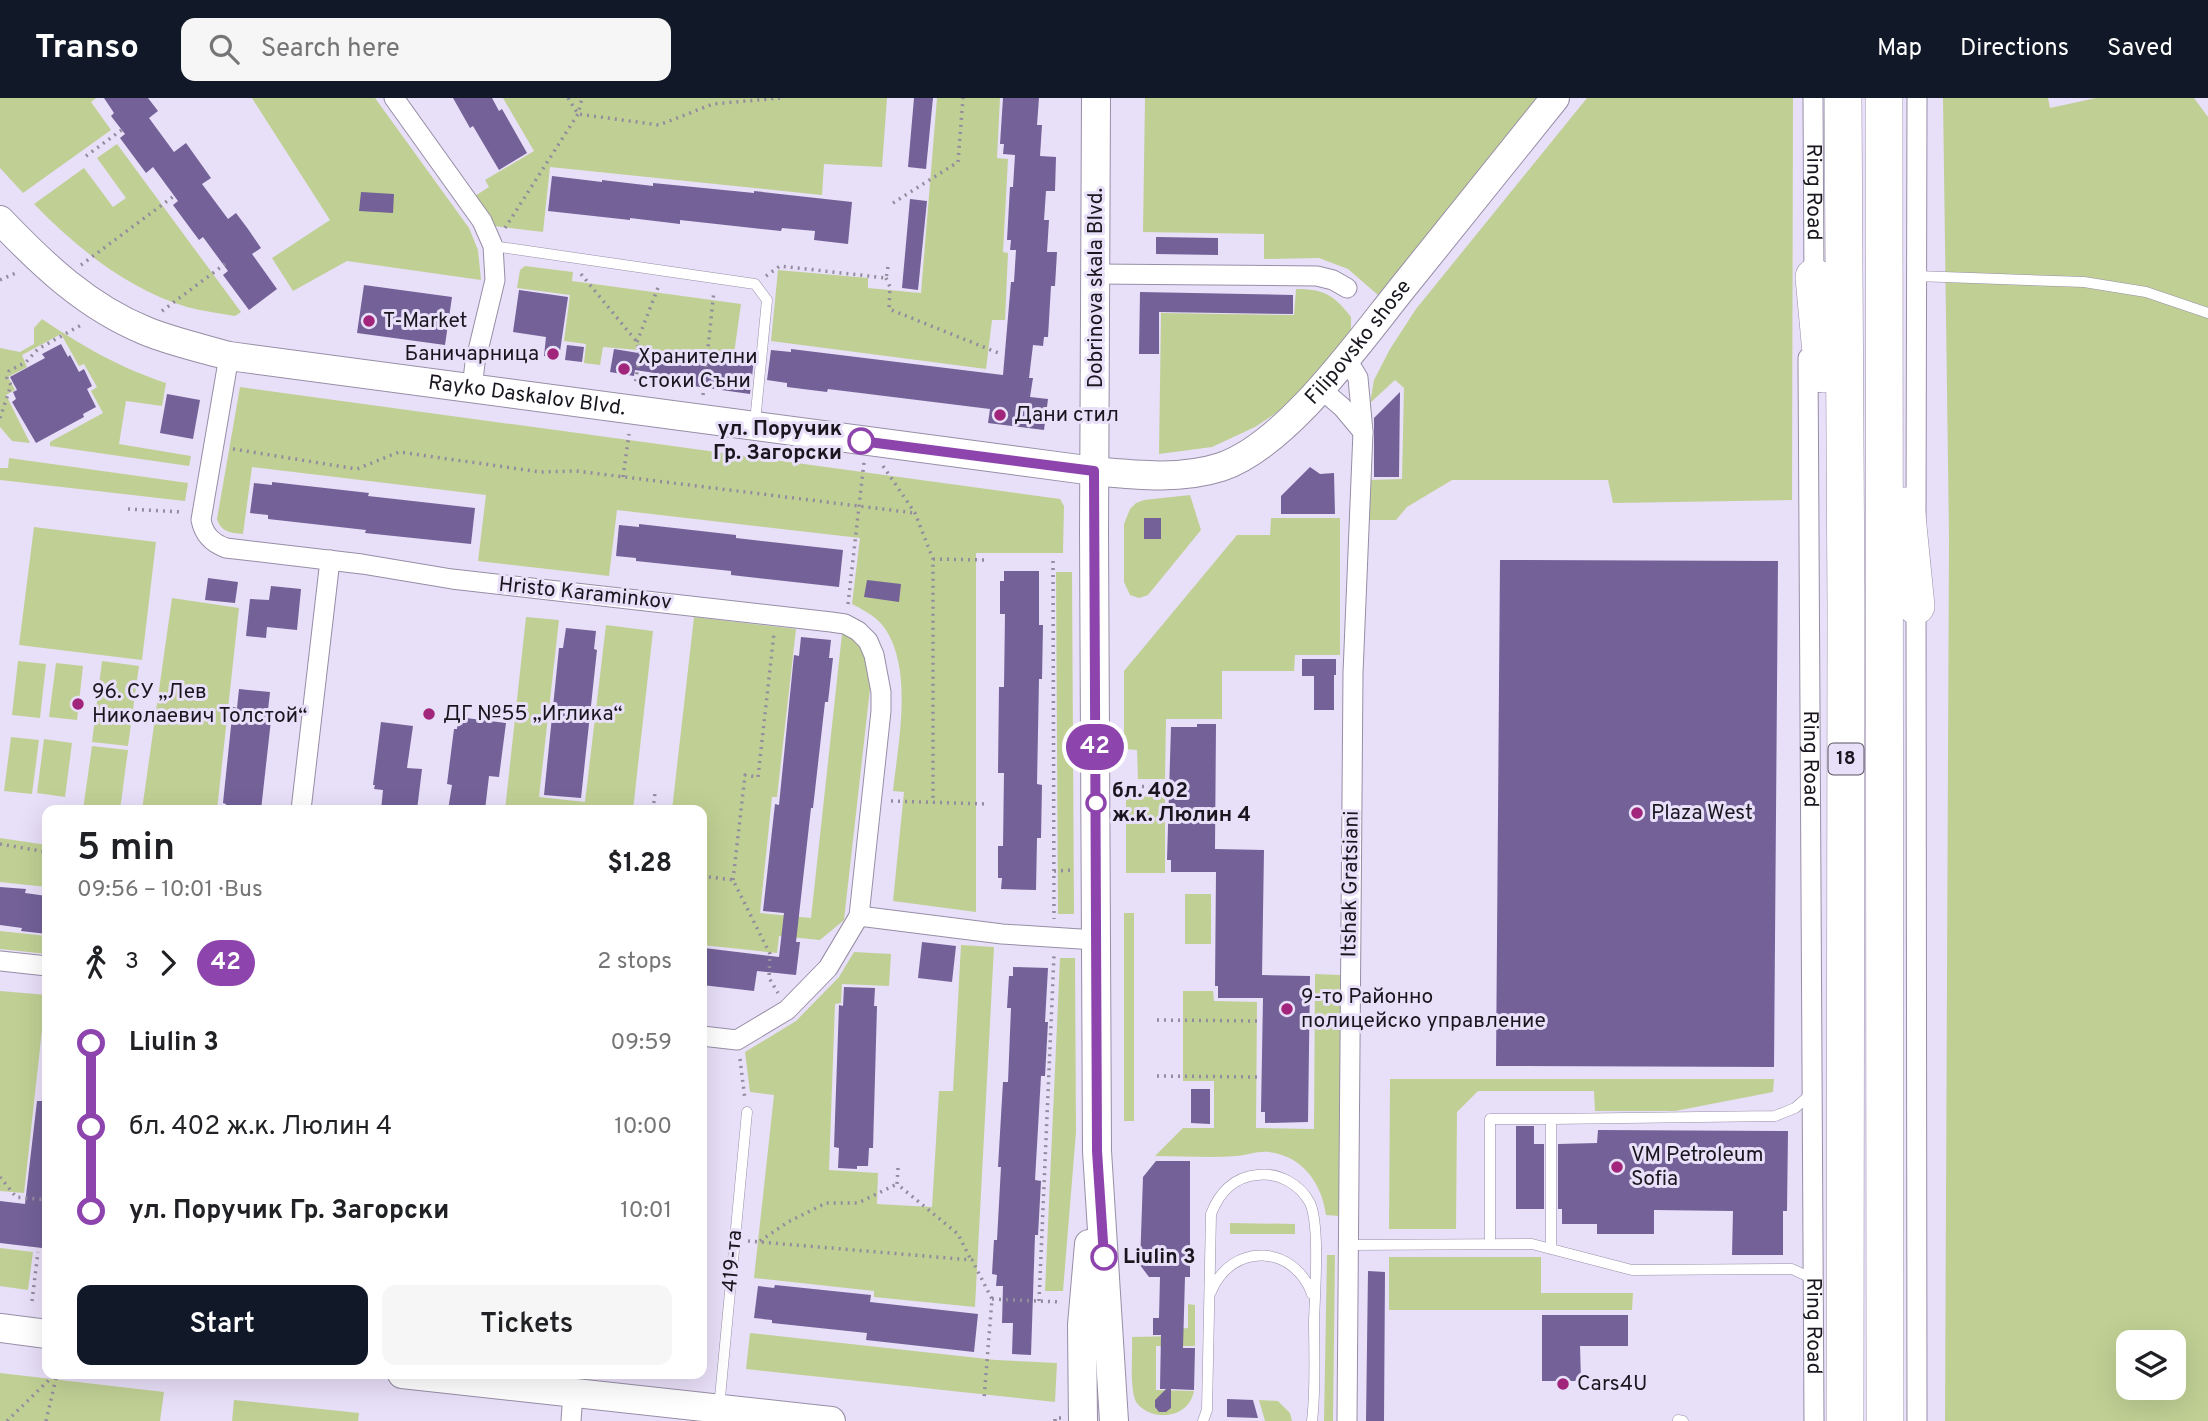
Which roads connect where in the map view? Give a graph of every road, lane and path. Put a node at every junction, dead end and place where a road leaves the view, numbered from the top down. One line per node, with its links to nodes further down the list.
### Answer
1 (394, 98): 18 (street)
2 (568, 98): 12 (path)
3 (582, 98): 12 (path)
4 (780, 98): 12 (path)
5 (963, 98): 16 (path)
6 (1096, 98): 25 (street, Dobrinova skala Blvd.)
7 (1555, 98): 39 (street, Filipovsko shose)
8 (1813, 98): 26 (street, Ring Road)
9 (1843, 98): 62 (highway, Ring Road / 18)
10 (1884, 98): 28 (highway, 18)
11 (1917, 98): 28 (street)
12 (578, 114): 18 (path)
13 (123, 129): 14 (path)
14 (86, 156)
15 (174, 196): 21 (path)
16 (893, 203)
17 (0, 220): 38 (street, Rayko Daskalov Blvd.)
18 (493, 246): 19 (lane); 41 (street)
19 (569, 258): 23 (lane); 36 (path)
20 (225, 264): 33 (path)
21 (81, 265)
22 (887, 267): 27 (path)
23 (664, 271): 29 (lane); 36 (path)
24 (18, 272): 30 (path)
25 (1096, 274): 32 (street); 51 (street, Dobrinova skala Blvd.)
26 (1814, 277): 62 (highway); 91 (street, Ring Road)
27 (886, 278): 31 (path); 37 (path)
28 (1900, 278): 34 (lane); 61 (highway); 132 (highway, 18)
29 (716, 279): 31 (lane); 43 (path)
30 (0, 280)
31 (755, 284): 45 (lane)
32 (1348, 288)
33 (162, 312)
34 (2208, 313)
35 (85, 324): 44 (path)
36 (637, 342): 40 (path)
37 (1001, 354)
38 (229, 356): 41 (street, Rayko Daskalov Blvd.); 48 (street)
39 (1343, 361): 42 (street, Filipovsko shose); 47 (street, Itshak Gratsiani)
40 (635, 385)
41 (472, 388): 45 (street, Rayko Daskalov Blvd.)
42 (1321, 389): 47 (street); 51 (street, Filipovsko shose)
43 (702, 395)
44 (0, 418)
45 (754, 426): 51 (street, Rayko Daskalov Blvd.)
46 (629, 432): 52 (path)
47 (1363, 432): 102 (street, Itshak Gratsiani)
48 (213, 446): 52 (path); 56 (street)
49 (864, 462): 53 (path)
50 (881, 464): 55 (path)
51 (1094, 471): 81 (street, Dobrinova skala Blvd.)
52 (623, 477): 53 (path)
53 (859, 506): 55 (path); 64 (path)
54 (128, 509): 56 (path)
55 (915, 513): 57 (path)
56 (202, 514): 58 (street, Hristo Karaminkov)
57 (933, 559): 59 (path); 69 (path)
58 (330, 560): 63 (street, Hristo Karaminkov); 71 (street)
59 (988, 561)
60 (1053, 561): 76 (path)
61 (1916, 606): 133 (street)
62 (1846, 607): 131 (highway, Ring Road / 18)
63 (776, 615): 64 (street, Hristo Karaminkov); 78 (path)
64 (845, 624): 68 (street)
65 (1121, 786): 66 (path)
66 (1163, 787)
67 (655, 793): 72 (path)
68 (871, 799): 69 (path); 79 (street)
69 (933, 803): 70 (path)
70 (987, 804)
71 (302, 805)
72 (654, 805)
73 (0, 844): 74 (path)
74 (42, 851)
75 (1079, 870): 76 (path)
76 (1054, 871): 80 (path)
77 (707, 877): 78 (path)
78 (733, 880): 84 (path)
79 (859, 916): 80 (street); 84 (street)
80 (1055, 938): 81 (street); 109 (path)
81 (1096, 940): 94 (street, Dobrinova skala Blvd.)
82 (0, 961): 83 (street)
83 (42, 965)
84 (787, 1010): 88 (street)
85 (1157, 1020): 86 (path)
86 (1260, 1021)
87 (707, 1037): 88 (street)
88 (737, 1040): 92 (path)
89 (1157, 1076): 90 (path)
90 (1259, 1077)
91 (1812, 1093): 93 (lane); 106 (street, Ring Road)
92 (747, 1112): 99 (lane, 419-та)
93 (1551, 1119): 101 (lane); 103 (lane)
94 (1097, 1151): 121 (street, Dobrinova skala Blvd.); 126 (street, Dobrinova skala Blvd.)
95 (898, 1168): 97 (path)
96 (0, 1177): 98 (path)
97 (897, 1184): 100 (path); 105 (path)
98 (42, 1200)
99 (735, 1239): 100 (path); 120 (lane, 419-та)
100 (760, 1241): 105 (path)
101 (1489, 1244): 102 (lane); 103 (lane)
102 (1348, 1245): 129 (street, Itshak Gratsiani)
103 (1551, 1249): 106 (lane)
104 (38, 1252): 108 (path)
105 (972, 1260): 107 (path)
106 (1814, 1290): 130 (street, Ring Road)
107 (992, 1299): 109 (path); 119 (path)
108 (32, 1301)
109 (1039, 1301): 110 (path)
110 (1067, 1302)
111 (1209, 1307): 112 (lane); 112 (lane); 127 (lane)
112 (1314, 1308): 128 (lane)
113 (0, 1328): 114 (street)
114 (42, 1333)
115 (51, 1379): 122 (path)
116 (55, 1379): 123 (path)
117 (447, 1379): 118 (street)
118 (573, 1393): 120 (street); 124 (street)
119 (984, 1399)
120 (719, 1409): 125 (street)
121 (1064, 1420)
122 (7, 1421)
123 (46, 1421)
124 (570, 1421)
125 (831, 1421)
126 (1114, 1421)
127 (1203, 1421)
128 (1312, 1421)
129 (1347, 1421)
130 (1814, 1421)
131 (1845, 1421)
132 (1885, 1421)
133 (1917, 1421)

